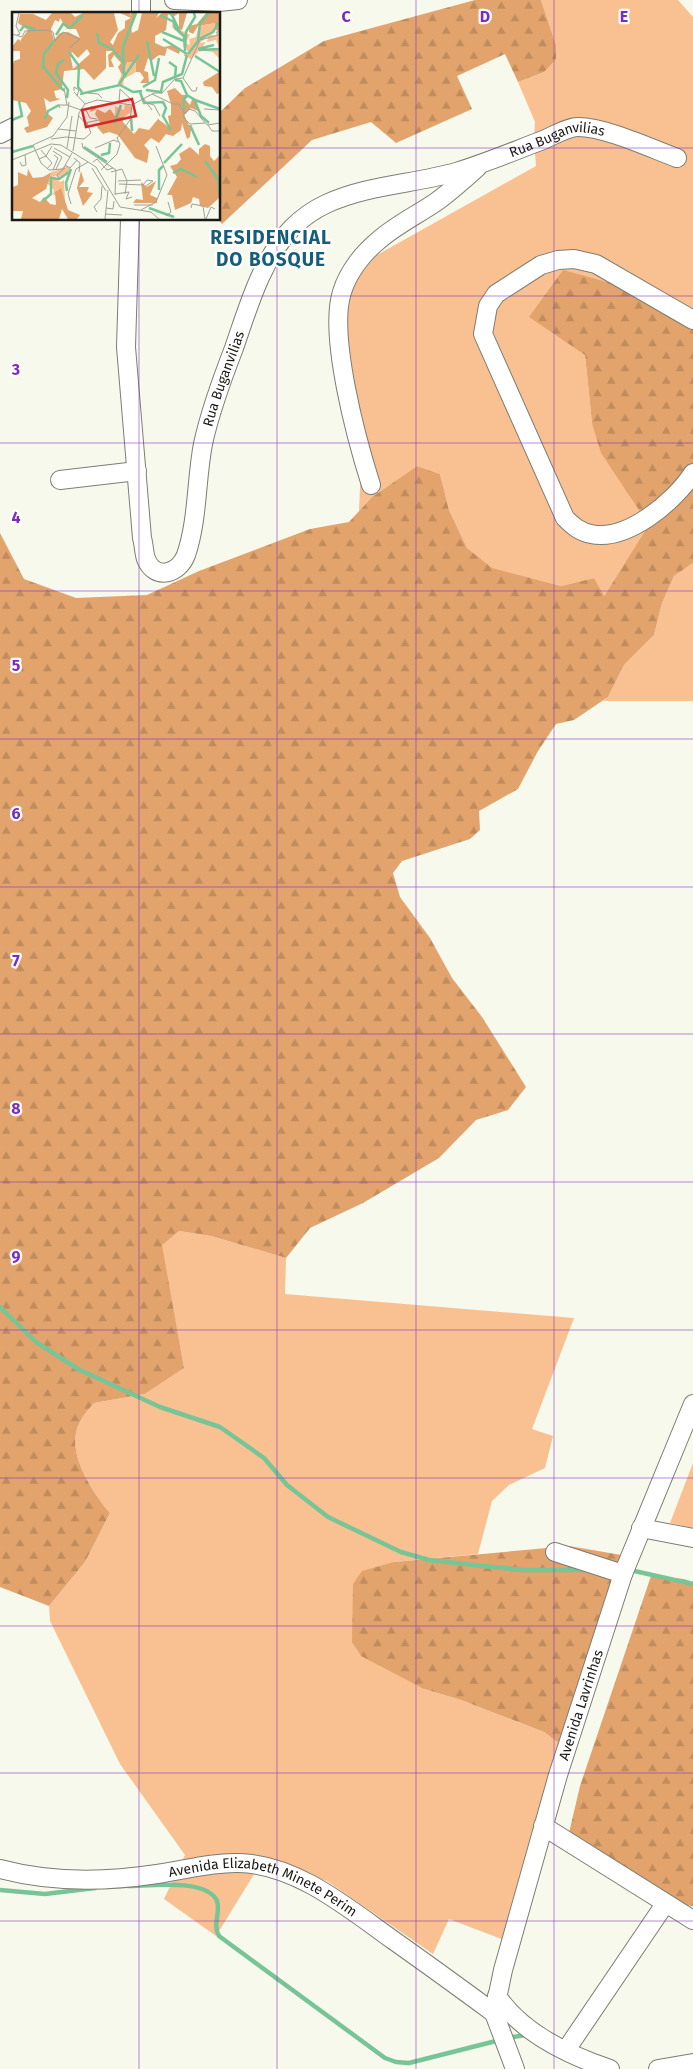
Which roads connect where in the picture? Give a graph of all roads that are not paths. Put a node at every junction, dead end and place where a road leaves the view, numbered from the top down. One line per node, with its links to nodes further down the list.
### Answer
1 (174, 0): 2 (street)
2 (238, 0)
3 (12, 128): 4 (street)
4 (0, 134)
5 (677, 158): 6 (street, Rua Buganvilias)
6 (481, 165): 9 (street, Rua Buganvilias); 12 (street)
7 (130, 220): 9 (street, Rua Buganvilias)
8 (693, 320): 10 (street)
9 (137, 471): 11 (street)
10 (693, 473)
11 (60, 480)
12 (371, 485)
13 (693, 1404): 14 (street, Avenida Lavrinhas)
14 (642, 1528): 15 (street); 17 (street, Avenida Lavrinhas)
15 (693, 1538)
16 (555, 1552): 17 (street)
17 (624, 1574): 18 (street, Avenida Lavrinhas)
18 (543, 1826): 20 (street); 22 (street, Avenida Lavrinhas)
19 (0, 1869): 22 (street, Avenida Elizabeth Minete Perim)
20 (665, 1904): 21 (street); 23 (street)
21 (693, 1920)
22 (495, 2004): 23 (street, Avenida Elizabeth Minete Perim); 25 (street)
23 (566, 2050): 26 (street, Avenida Elizabeth Minete Perim)
24 (693, 2063): 27 (street)
25 (514, 2069)
26 (610, 2069)
27 (658, 2069)

